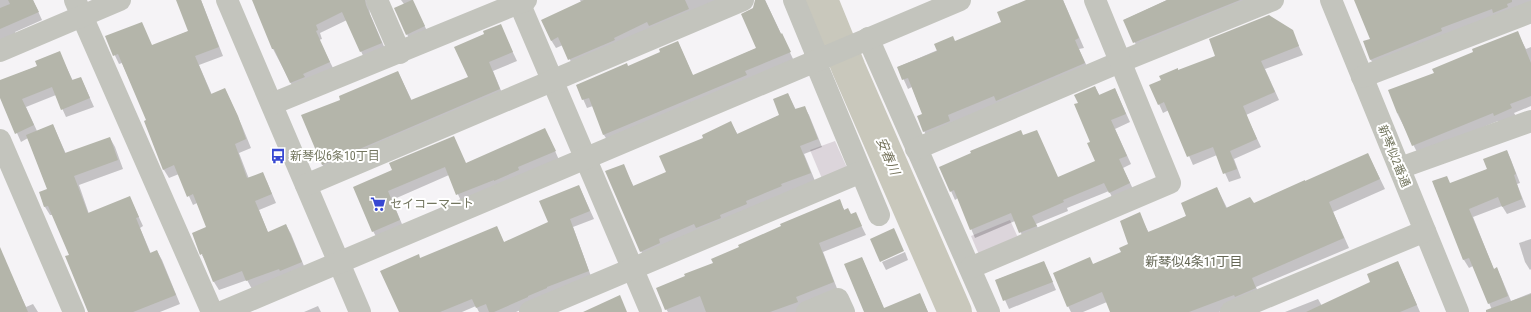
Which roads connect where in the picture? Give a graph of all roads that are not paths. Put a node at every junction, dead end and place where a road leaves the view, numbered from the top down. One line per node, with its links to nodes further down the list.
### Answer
1 (120, 0): 11 (street)
2 (227, 0): 20 (street)
3 (377, 0): 15 (street)
4 (743, 0): 19 (street)
5 (794, 0): 16 (street)
6 (960, 0): 13 (street)
7 (1095, 0): 17 (street)
8 (1273, 0): 17 (street)
9 (1331, 0): 18 (street, 新琴似2番通)
10 (521, 1): 15 (street); 19 (street)
11 (78, 8): 14 (street); 34 (street)
12 (1531, 12): 18 (street)
13 (860, 42): 16 (street); 23 (street)
14 (0, 51)
15 (400, 52): 20 (street)
16 (821, 58): 24 (street); 26 (street)
17 (1120, 62): 23 (street); 31 (street)
18 (1362, 77): 25 (street, 新琴似2番通)
19 (552, 81): 24 (street); 27 (street)
20 (272, 104): 27 (street)
21 (1530, 125): 25 (street)
22 (0, 140): 33 (street)
23 (916, 149): 31 (street)
24 (586, 158): 30 (street); 32 (street)
25 (1400, 168): 29 (street, 新琴似2番通)
26 (861, 172): 28 (street); 32 (street)
27 (306, 185): 30 (street)
28 (879, 215)
29 (1425, 231): 42 (street); 43 (street, 新琴似2番通)
30 (339, 263): 35 (street); 36 (street)
31 (970, 268): 41 (street)
32 (633, 269): 37 (street); 38 (street)
33 (74, 312)
34 (212, 312)
35 (222, 312)
36 (360, 312)
37 (530, 312)
38 (651, 312)
39 (806, 312): 40 (street)
40 (844, 312)
41 (989, 312)
42 (1231, 312)
43 (1458, 312)

